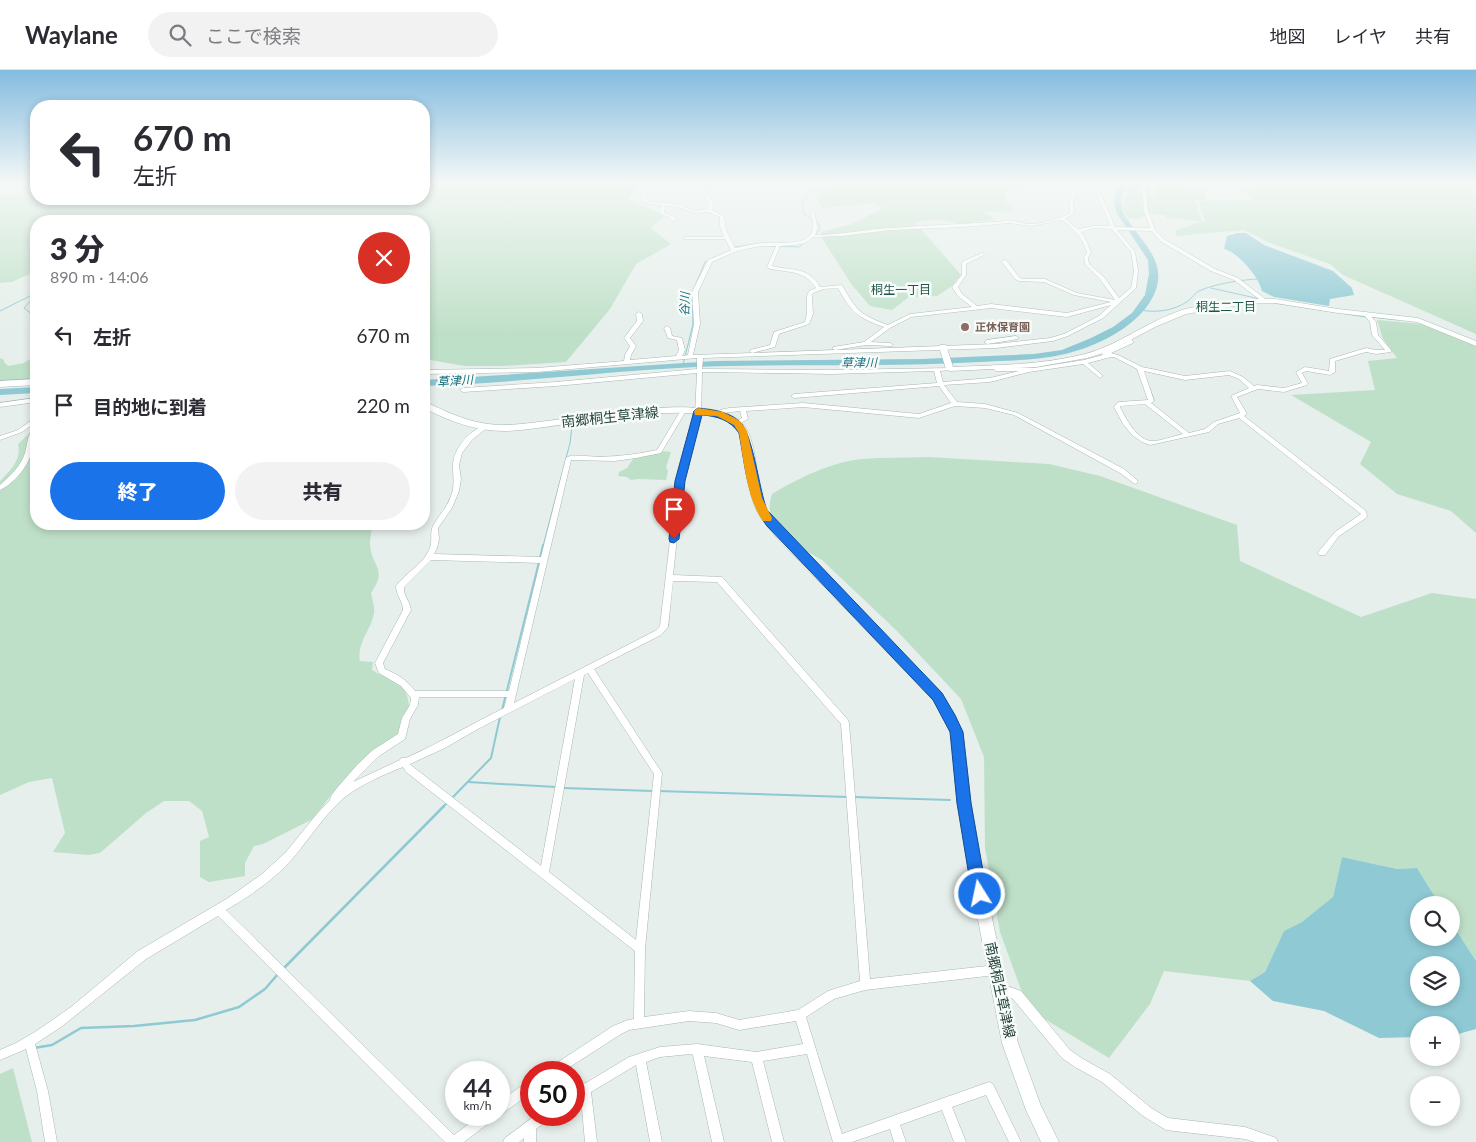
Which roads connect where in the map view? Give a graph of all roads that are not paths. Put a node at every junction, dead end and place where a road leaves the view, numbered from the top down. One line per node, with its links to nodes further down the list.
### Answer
1 (724, 233): 9 (street)
2 (814, 233): 7 (street)
3 (847, 233): 7 (street)
4 (1079, 233): 15 (street)
5 (1120, 233): 15 (street)
6 (1155, 233): 16 (street)
7 (811, 236): 10 (street)
8 (685, 238): 9 (street)
9 (726, 238): 11 (street)
10 (778, 246): 11 (street); 14 (street)
11 (734, 251): 31 (street)
12 (982, 254): 17 (street)
13 (1004, 261): 15 (street)
14 (818, 287): 20 (street); 30 (street)
15 (1119, 301): 17 (street); 26 (street)
16 (1265, 301): 19 (street); 23 (street)
17 (975, 307): 20 (street)
18 (639, 314): 36 (street)
19 (1366, 314): 25 (street); 48 (street)
20 (888, 327): 24 (street)
21 (667, 328): 32 (street)
22 (1016, 338): 26 (street)
23 (1128, 339): 34 (street); 37 (street)
24 (866, 343): 27 (street); 29 (street)
25 (1476, 344)
26 (966, 347): 28 (street)
27 (927, 348): 28 (street); 29 (street)
28 (944, 349): 38 (street)
29 (805, 353): 30 (street)
30 (734, 355): 33 (street)
31 (690, 357): 32 (street); 33 (street)
32 (678, 358): 36 (street)
33 (700, 358): 41 (street)
34 (1096, 359): 35 (street); 39 (street)
35 (1084, 362): 42 (street); 44 (street)
36 (627, 363): 43 (street)
37 (994, 367): 38 (street); 42 (street)
38 (950, 368): 40 (street)
39 (1140, 368): 48 (street); 53 (street)
40 (937, 370): 41 (street); 47 (street)
41 (700, 371): 49 (street); 59 (street)
42 (1026, 371): 47 (street)
43 (430, 372)
44 (1100, 376)
45 (30, 382): 46 (main road)
46 (0, 384)
47 (941, 385): 51 (street); 54 (street)
48 (1254, 389): 62 (street)
49 (463, 390)
50 (794, 396): 51 (street)
51 (808, 396): 56 (street)
52 (30, 401): 55 (street)
53 (1146, 402): 66 (street); 66 (street)
54 (955, 404): 56 (street); 69 (street)
55 (0, 405)
56 (803, 405): 58 (street)
57 (430, 408): 65 (main road, 南郷桐生草津線)
58 (742, 409): 61 (street); 63 (street)
59 (698, 411): 60 (main road, 南郷桐生草津線); 61 (main road, 南郷桐生草津線); 74 (street)
60 (683, 412): 65 (main road, 南郷桐生草津線); 73 (street)
61 (719, 414): 63 (main road, 南郷桐生草津線)
62 (1239, 415): 66 (street); 71 (street)
63 (737, 423): 85 (main road, 南郷桐生草津線)
64 (30, 424): 68 (street)
65 (484, 427): 72 (street)
66 (1187, 434)
67 (30, 435): 70 (street)
68 (0, 438)
69 (1135, 482)
70 (0, 488)
71 (1322, 553)
72 (430, 558): 73 (street); 77 (street)
73 (544, 560): 78 (street)
74 (670, 578): 75 (street); 86 (street)
75 (589, 668): 76 (street); 84 (street)
76 (580, 672): 79 (street); 82 (street)
77 (413, 694): 78 (street); 81 (street)
78 (512, 694): 79 (street)
79 (508, 710): 80 (street)
80 (404, 761): 81 (street); 82 (street)
81 (333, 802): 83 (street)
82 (544, 873): 84 (street)
83 (219, 910): 90 (street); 104 (street)
84 (640, 949): 89 (street)
85 (996, 970): 86 (street); 87 (main road, 南郷桐生草津線)
86 (865, 985): 88 (street)
87 (1001, 1001): 114 (main road, 南郷桐生草津線); 115 (street)
88 (800, 1015): 89 (street); 91 (street)
89 (639, 1024): 96 (street)
90 (29, 1041): 93 (street); 103 (street)
91 (810, 1048): 94 (street); 102 (street)
92 (697, 1049): 94 (street); 95 (street); 109 (street)
93 (0, 1055)
94 (756, 1057): 110 (street)
95 (640, 1058): 97 (street); 108 (street)
96 (569, 1061)
97 (585, 1088): 107 (street)
98 (945, 1104): 99 (street); 112 (street); 113 (street)
99 (893, 1120): 102 (street); 111 (street)
100 (475, 1126): 104 (street)
101 (530, 1126): 105 (street); 106 (street)
102 (838, 1141)
103 (51, 1142)
104 (453, 1142)
105 (509, 1142)
106 (530, 1142)
107 (591, 1142)
108 (656, 1142)
109 (718, 1142)
110 (778, 1142)
111 (900, 1142)
112 (960, 1142)
113 (1015, 1142)
114 (1050, 1142)
115 (1272, 1142)

